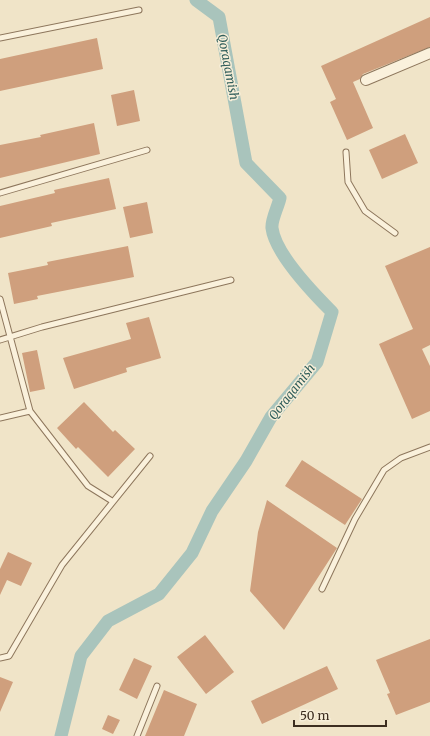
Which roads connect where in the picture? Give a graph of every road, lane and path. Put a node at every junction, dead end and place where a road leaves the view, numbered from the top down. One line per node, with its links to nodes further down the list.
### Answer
1 (139, 10): 2 (lane)
2 (0, 38)
3 (430, 53): 4 (street)
4 (366, 80)
5 (147, 150): 7 (lane)
6 (346, 152): 8 (lane)
7 (0, 193)
8 (395, 233)
9 (231, 280): 11 (lane)
10 (0, 298): 11 (lane)
11 (11, 337): 12 (lane); 13 (lane)
12 (0, 340)
13 (30, 411): 14 (lane); 17 (lane)
14 (0, 418)
15 (430, 447): 18 (lane)
16 (150, 456): 17 (lane)
17 (112, 501): 19 (lane)
18 (322, 589)
19 (0, 658)
20 (157, 686): 21 (lane)
21 (137, 736)

